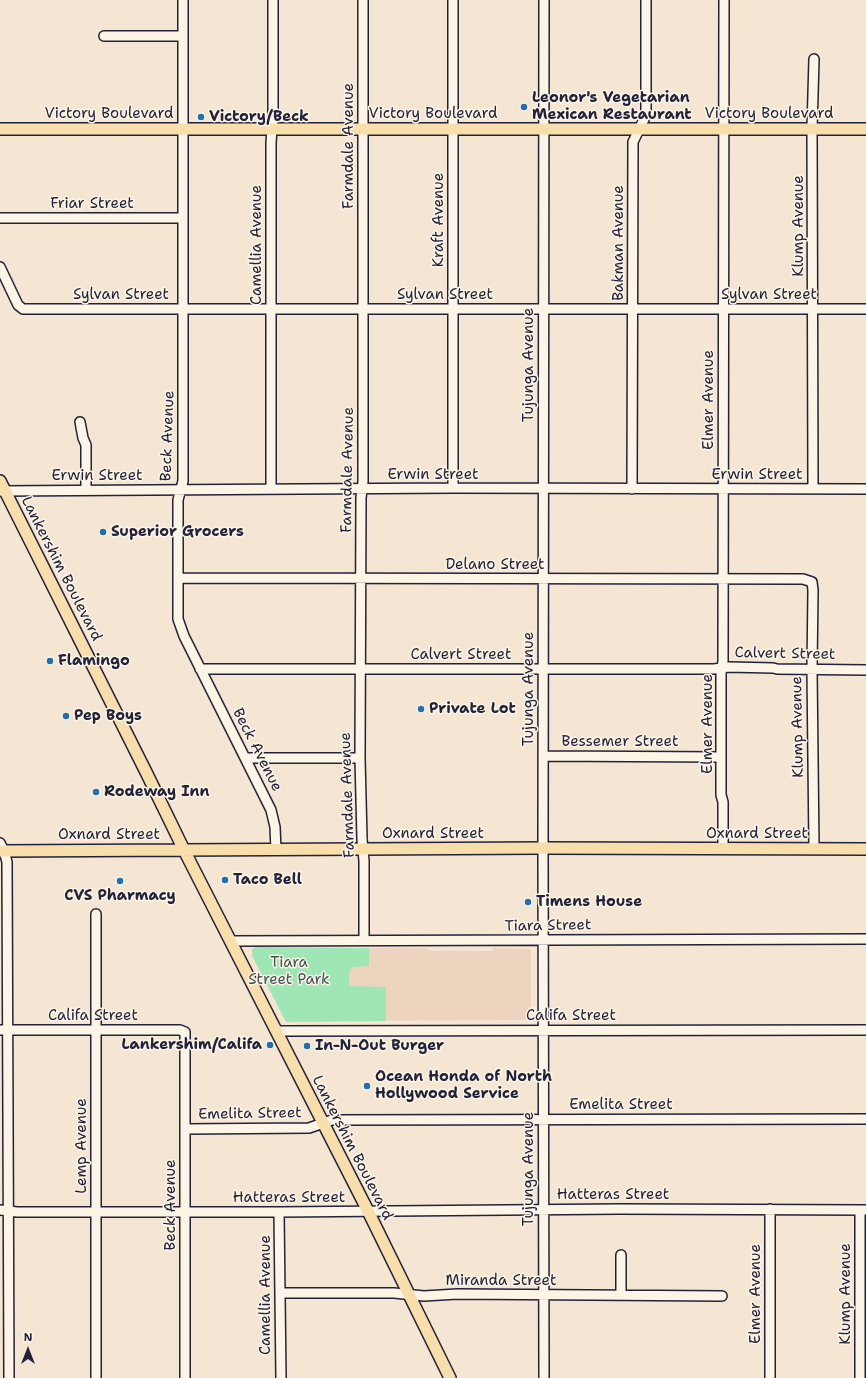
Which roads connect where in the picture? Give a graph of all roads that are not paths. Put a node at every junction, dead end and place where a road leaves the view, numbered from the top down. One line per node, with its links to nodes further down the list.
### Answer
1 (183, 0): 9 (street, Beck Avenue)
2 (273, 0): 13 (street, Camellia Avenue)
3 (363, 0): 14 (street, Farmdale Avenue)
4 (453, 0): 15 (street, Kraft Avenue)
5 (544, 0): 16 (street, Tujunga Avenue)
6 (646, 0): 17 (street, Bakman Avenue)
7 (724, 0): 18 (street, Elmer Avenue)
8 (104, 36): 9 (street)
9 (183, 36): 12 (street, Beck Avenue)
10 (814, 59): 19 (street, Klump Avenue)
11 (0, 129): 12 (main road, Victory Boulevard)
12 (183, 129): 13 (main road, Victory Boulevard); 22 (street, Beck Avenue)
13 (272, 129): 14 (main road, Victory Boulevard); 30 (street, Camellia Avenue)
14 (363, 129): 15 (main road, Victory Boulevard); 31 (street, Farmdale Avenue)
15 (452, 129): 16 (main road, Victory Boulevard); 24 (street, Kraft Avenue)
16 (543, 129): 17 (main road, Victory Boulevard); 25 (street, Tujunga Avenue)
17 (640, 129): 18 (main road, Victory Boulevard); 26 (street, Bakman Avenue)
18 (724, 129): 19 (main road, Victory Boulevard); 32 (street, Elmer Avenue)
19 (812, 129): 20 (main road, Victory Boulevard); 27 (street, Klump Avenue)
20 (866, 130)
21 (0, 218): 22 (street, Friar Street)
22 (183, 218): 29 (street, Beck Avenue)
23 (0, 266): 29 (street, Sylvan Street)
24 (453, 309): 25 (street, Sylvan Street); 31 (street, Sylvan Street); 35 (street, Kraft Avenue)
25 (543, 309): 26 (street, Sylvan Street); 39 (street, Tujunga Avenue)
26 (633, 309): 32 (street, Sylvan Street); 40 (street, Bakman Avenue)
27 (813, 309): 28 (street, Sylvan Street); 32 (street, Sylvan Street); 36 (street, Klump Avenue)
28 (866, 309)
29 (184, 310): 30 (street, Sylvan Street); 37 (street, Beck Avenue)
30 (271, 310): 31 (street, Sylvan Street); 38 (street, Camellia Avenue)
31 (363, 310): 44 (street, Farmdale Avenue)
32 (723, 310): 41 (street, Elmer Avenue)
33 (80, 422): 43 (street)
34 (2, 488): 43 (street, Erwin Street); 65 (main road, Lankershim Boulevard)
35 (453, 488): 39 (street, Erwin Street); 44 (street, Erwin Street)
36 (813, 488): 41 (street, Erwin Street); 42 (street, Erwin Street)
37 (180, 489): 38 (street, Erwin Street); 43 (street, Erwin Street); 45 (street, Beck Avenue)
38 (271, 489): 44 (street, Erwin Street)
39 (543, 489): 40 (street, Erwin Street); 47 (street, Tujunga Avenue)
40 (632, 489): 41 (street, Erwin Street)
41 (724, 489): 48 (street, Elmer Avenue)
42 (866, 489)
43 (86, 490)
44 (362, 490): 46 (street, Farmdale Avenue)
45 (178, 578): 46 (street, Delano Street); 52 (street, Beck Avenue)
46 (360, 579): 47 (street, Delano Street); 50 (street, Farmdale Avenue)
47 (543, 579): 48 (street, Delano Street); 53 (street, Tujunga Avenue)
48 (723, 579): 49 (street, Delano Street); 51 (street, Elmer Avenue)
49 (812, 582): 54 (street, Klump Avenue)
50 (360, 668): 52 (street, Calvert Street); 53 (street, Calvert Street); 59 (street, Farmdale Avenue)
51 (722, 668): 53 (street, Calvert Street); 54 (street, Calvert Street); 57 (street, Elmer Avenue)
52 (200, 669): 58 (street, Beck Avenue)
53 (543, 669): 56 (street, Tujunga Avenue)
54 (812, 669): 55 (street, Calvert Street); 63 (street, Klump Avenue)
55 (866, 670)
56 (543, 756): 57 (street, Bessemer Street); 61 (street, Tujunga Avenue)
57 (721, 757): 62 (street, Elmer Avenue)
58 (245, 758): 59 (street); 66 (street, Beck Avenue)
59 (360, 758): 67 (street, Farmdale Avenue)
60 (1, 848): 65 (main road, Oxnard Street); 73 (street)
61 (543, 848): 62 (main road, Oxnard Street); 67 (main road, Oxnard Street); 70 (street, Tujunga Avenue)
62 (723, 848): 63 (main road, Oxnard Street)
63 (814, 849): 64 (main road, Oxnard Street)
64 (866, 849)
65 (184, 850): 66 (main road, Oxnard Street); 72 (main road, Lankershim Boulevard)
66 (276, 850): 67 (main road, Oxnard Street)
67 (362, 850): 69 (street, Farmdale Avenue)
68 (96, 914): 74 (street, Lemp Avenue)
69 (364, 940): 70 (street, Tiara Street); 72 (street, Tiara Street)
70 (543, 940): 71 (street, Tiara Street); 75 (street, Tujunga Avenue)
71 (866, 940)
72 (230, 941): 77 (main road, Lankershim Boulevard)
73 (4, 1030): 74 (street, Califa Street); 86 (street)
74 (96, 1030): 78 (street, Califa Street); 87 (street, Lemp Avenue)
75 (544, 1030): 76 (street, Califa Street); 77 (street, Califa Street); 80 (street, Tujunga Avenue)
76 (866, 1030)
77 (276, 1031): 81 (main road, Lankershim Boulevard)
78 (185, 1032): 82 (street, Beck Avenue)
79 (866, 1119): 80 (street, Emelita Street)
80 (543, 1120): 81 (street, Emelita Street); 83 (street, Tujunga Avenue)
81 (322, 1123): 82 (street, Emelita Street); 88 (main road, Lankershim Boulevard)
82 (185, 1129): 89 (street, Beck Avenue)
83 (543, 1209): 84 (street, Hatteras Street); 88 (street, Hatteras Street); 94 (street, Tujunga Avenue)
84 (770, 1209): 85 (street, Hatteras Street); 103 (street, Elmer Avenue)
85 (863, 1210): 104 (street, Klump Avenue)
86 (4, 1211): 87 (street, Hatteras Street); 97 (street)
87 (96, 1211): 89 (street, Hatteras Street); 98 (street, Lemp Avenue)
88 (368, 1211): 90 (street, Hatteras Street); 93 (main road, Lankershim Boulevard)
89 (185, 1212): 90 (street, Hatteras Street); 99 (street, Beck Avenue)
90 (279, 1212): 92 (street, Camellia Avenue)
91 (621, 1255): 95 (street)
92 (280, 1293): 93 (street, Miranda Street); 100 (street, Camellia Avenue)
93 (408, 1294): 94 (street, Miranda Street); 101 (main road, Lankershim Boulevard)
94 (544, 1295): 95 (street, Miranda Street); 102 (street, Tujunga Avenue)
95 (621, 1295): 96 (street, Miranda Street)
96 (722, 1296)
97 (8, 1378)
98 (96, 1378)
99 (185, 1378)
100 (281, 1378)
101 (450, 1378)
102 (544, 1378)
103 (770, 1378)
104 (860, 1378)

